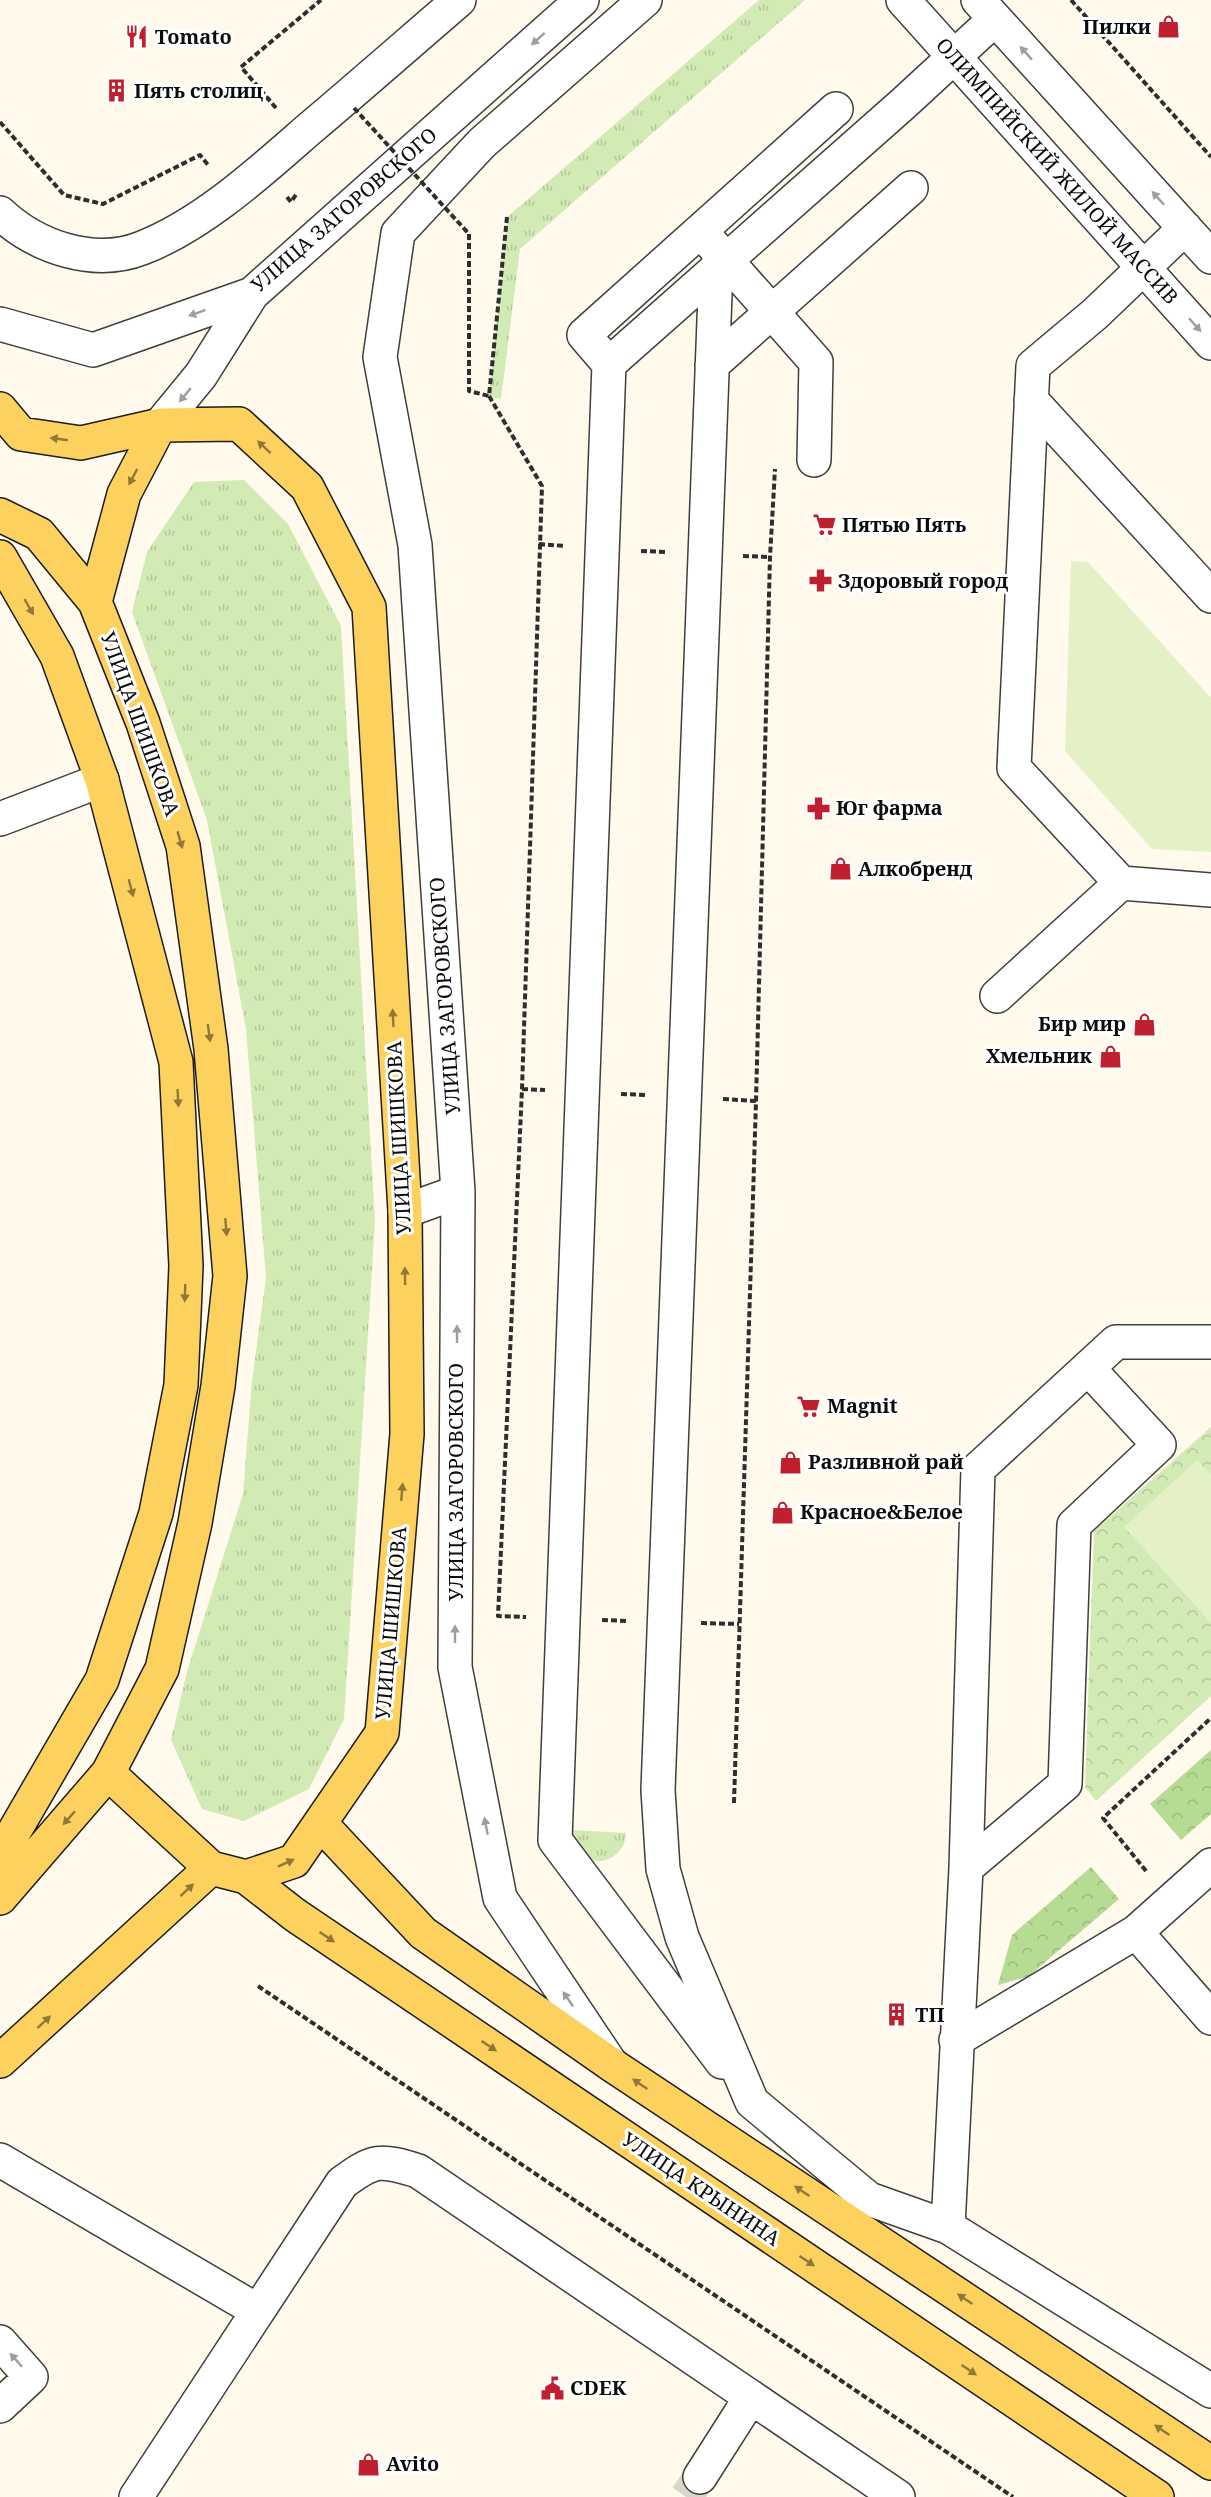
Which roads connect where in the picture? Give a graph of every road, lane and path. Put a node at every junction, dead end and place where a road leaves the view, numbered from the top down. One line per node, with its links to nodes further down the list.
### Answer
1 (321, 0): 11 (path)
2 (459, 0): 16 (street)
3 (582, 0): 23 (street, УЛИЦА ЗАГОРОВСКОГО, one-way to 23)
4 (645, 0): 52 (street, УЛИЦА ЗАГОРОВСКОГО)
5 (903, 0): 8 (street, ОЛИМПИЙСКИЙ ЖИЛОЙ МАССИВ)
6 (1071, 0): 13 (path)
7 (986, 9): 8 (street); 18 (street, one-way to 7)
8 (953, 56): 21 (street); 22 (street, ОЛИМПИЙСКИЙ ЖИЛОЙ МАССИВ)
9 (354, 108): 29 (path, bridge)
10 (836, 109): 19 (street)
11 (269, 114)
12 (0, 122): 14 (path)
13 (1211, 157)
14 (216, 160)
15 (911, 188): 24 (street)
16 (0, 213)
17 (507, 217): 29 (path)
18 (1185, 228): 20 (street); 22 (street)
19 (700, 231): 21 (street); 27 (street)
20 (1211, 257)
21 (721, 264): 24 (street); 27 (street); 28 (street)
22 (1142, 267): 26 (street, ОЛИМПИЙСКИЙ ЖИЛОЙ МАССИВ, one-way to 26); 30 (street)
23 (252, 294): 25 (street, УЛИЦА ЗАГОРОВСКОГО, one-way to 25); 32 (street, one-way to 32)
24 (772, 312): 28 (street); 33 (street)
25 (0, 324)
26 (1211, 343)
27 (609, 364): 37 (street)
28 (712, 365): 38 (street)
29 (489, 396): 36 (path)
30 (1031, 400): 41 (street); 45 (street)
31 (0, 409): 32 (main road, УЛИЦА ШИШКОВА, one-way to 31)
32 (160, 425): 42 (main road, one-way to 42); 53 (main road, УЛИЦА ШИШКОВА, one-way to 32)
33 (814, 460)
34 (776, 465): 40 (path)
35 (0, 515): 42 (main road, УЛИЦА ШИШКОВА)
36 (539, 544): 37 (path); 48 (path)
37 (601, 548): 38 (path); 49 (street)
38 (707, 554): 40 (path); 50 (street)
39 (0, 557): 43 (main road, one-way to 43)
40 (770, 557): 51 (path)
41 (1211, 596)
42 (95, 602): 58 (main road, УЛИЦА ШИШКОВА, one-way to 58)
43 (102, 780): 44 (street); 61 (main road, one-way to 61)
44 (0, 819)
45 (1121, 883): 46 (street); 47 (street)
46 (1211, 890)
47 (997, 996)
48 (522, 1089): 49 (path); 56 (path)
49 (582, 1092): 50 (path); 74 (street)
50 (685, 1097): 51 (path); 74 (street)
51 (756, 1101): 59 (path)
52 (458, 1192): 53 (street); 73 (street, УЛИЦА ЗАГОРОВСКОГО, one-way to 52)
53 (405, 1211): 60 (main road, УЛИЦА ШИШКОВА, one-way to 53)
54 (1211, 1342): 55 (street)
55 (1088, 1368): 64 (street); 64 (street)
56 (508, 1616)
57 (1211, 1718): 67 (path)
58 (108, 1773): 63 (main road); 66 (main road, УЛИЦА ШИШКОВА, one-way to 66)
59 (734, 1803)
60 (320, 1823): 65 (main road, УЛИЦА ШИШКОВА, one-way to 60); 73 (main road)
61 (0, 1856)
62 (1211, 1866): 67 (street)
63 (211, 1868): 65 (main road); 72 (main road, one-way to 63)
64 (966, 1868): 71 (street)
65 (246, 1877): 87 (main road, УЛИЦА КРЫНИНА, one-way to 87)
66 (0, 1898)
67 (1170, 1902): 68 (street)
68 (1136, 1932): 70 (street); 71 (street)
69 (258, 1986): 86 (path)
70 (1211, 2018)
71 (956, 2040): 76 (street)
72 (0, 2061)
73 (612, 2065): 82 (main road, one-way to 73)
74 (752, 2102): 76 (street)
75 (0, 2160): 77 (street)
76 (948, 2227): 79 (street)
77 (258, 2311): 80 (street); 84 (street)
78 (0, 2342): 81 (street, one-way to 78)
79 (1211, 2391)
80 (751, 2397): 83 (street); 85 (street)
81 (0, 2406)
82 (1211, 2463)
83 (700, 2477)
84 (136, 2497)
85 (898, 2497)
86 (1013, 2497)
87 (1157, 2497)

